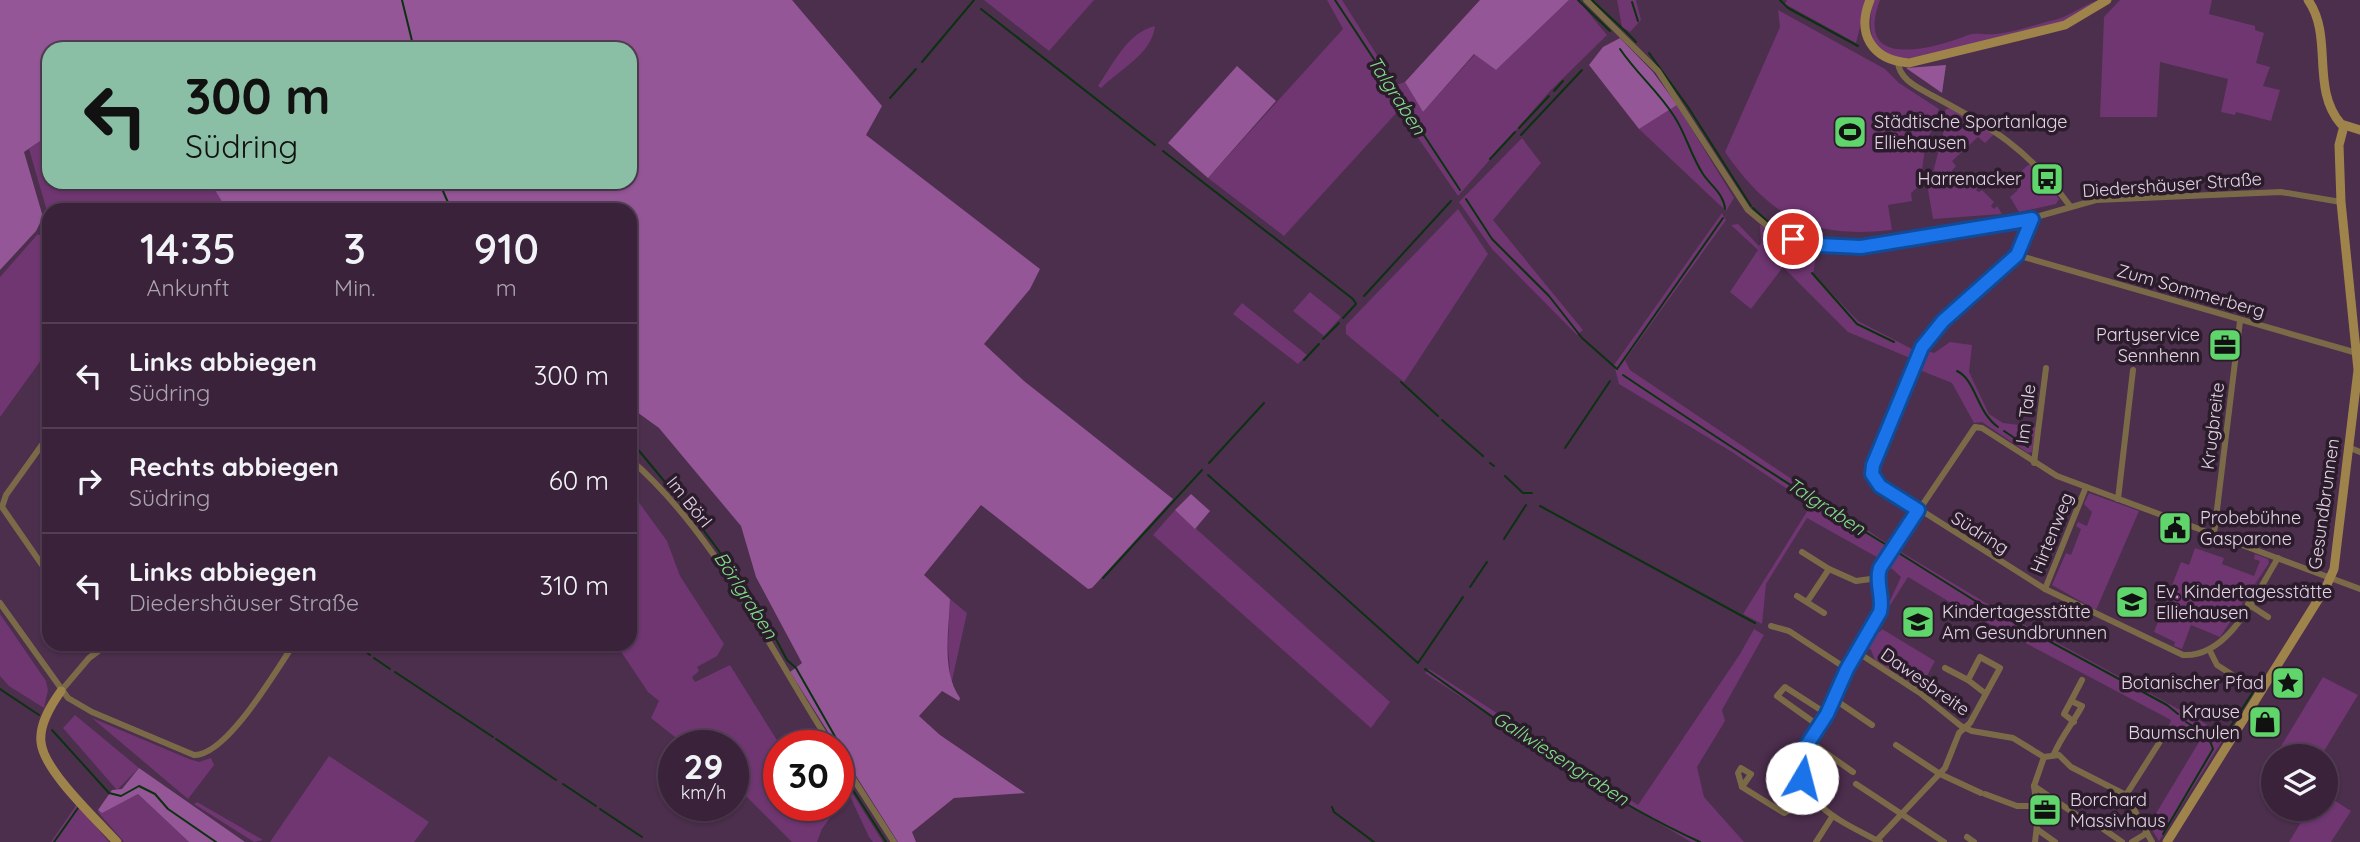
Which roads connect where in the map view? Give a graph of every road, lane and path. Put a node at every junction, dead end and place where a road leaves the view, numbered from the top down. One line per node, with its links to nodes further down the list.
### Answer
1 (1586, 0): 10 (street, Diedershäuser Straße)
2 (1870, 0): 5 (street)
3 (2107, 0): 5 (street)
4 (2308, 0): 6 (street)
5 (1898, 62): 9 (street)
6 (2344, 126): 7 (street); 8 (street, Gesundbrunnen)
7 (2360, 130)
8 (2341, 202): 9 (street, Diedershäuser Straße); 13 (street, Gesundbrunnen)
9 (2070, 206): 10 (street, Diedershäuser Straße)
10 (2032, 219): 11 (street, Südring)
11 (2017, 255): 12 (street, Zum Sommerberg); 23 (street, Südring)
12 (2240, 321): 13 (street, Zum Sommerberg); 24 (street, Krugbreite)
13 (2357, 353): 17 (street, Gesundbrunnen)
14 (2046, 368): 19 (street, Im Tale)
15 (2133, 370): 22 (street)
16 (42, 445): 27 (street)
17 (2348, 447): 18 (street); 30 (street, Gesundbrunnen)
18 (2360, 452)
19 (2035, 463): 21 (street); 23 (street)
20 (637, 465): 59 (street, Im Börl)
21 (2086, 487): 22 (street); 31 (street, Hirtenweg)
22 (2118, 499): 24 (street)
23 (1918, 510): 29 (street); 31 (street, Südring)
24 (2214, 534): 26 (street)
25 (1802, 552): 28 (street)
26 (2278, 558): 30 (street); 36 (street)
27 (42, 565)
28 (1829, 569): 29 (street); 34 (street)
29 (1878, 578): 43 (street)
30 (2330, 578): 32 (street); 89 (street, Gesundbrunnen)
31 (2045, 589): 42 (street, Südring)
32 (2360, 589)
33 (1797, 596): 34 (street)
34 (1807, 602): 37 (street)
35 (0, 603): 49 (street)
36 (2248, 604): 38 (street); 42 (street)
37 (1824, 613)
38 (2268, 617)
39 (1770, 626): 45 (street)
40 (94, 651): 49 (street)
41 (290, 651): 49 (street)
42 (2210, 651): 46 (street)
43 (1857, 652): 45 (street); 57 (street, Dawesbreite)
44 (1945, 668): 47 (street)
45 (1847, 669): 51 (street)
46 (2231, 674)
47 (1968, 680): 50 (street); 50 (street)
48 (2082, 680): 52 (street)
49 (61, 691): 79 (street)
50 (1986, 694): 57 (street)
51 (1834, 699): 53 (street); 55 (street)
52 (2071, 701): 54 (street); 54 (street)
53 (1827, 714): 56 (street); 56 (street)
54 (2074, 722): 62 (street)
55 (1872, 725)
56 (1819, 726): 60 (street)
57 (1965, 727): 63 (street, Dawesbreite); 65 (street)
58 (2168, 729): 70 (street)
59 (822, 730)
60 (1809, 741): 64 (street); 71 (street)
61 (1896, 745): 65 (street)
62 (2054, 754): 63 (street); 70 (street)
63 (2044, 757): 68 (street)
64 (1853, 772)
65 (1940, 774): 72 (street); 73 (street)
66 (854, 780): 80 (street)
67 (1856, 784): 73 (street)
68 (2035, 786): 72 (street); 86 (street)
69 (1742, 787): 71 (street)
70 (2126, 795): 76 (street)
71 (1813, 797): 74 (street)
72 (2035, 806): 75 (street)
73 (1901, 814): 78 (street); 82 (street)
74 (1832, 817): 78 (street); 81 (street)
75 (2038, 830): 84 (street); 85 (street)
76 (2147, 833): 87 (street); 88 (street)
77 (1967, 837): 83 (street)
78 (1878, 841)
79 (117, 842)
80 (894, 842)
81 (1816, 842)
82 (1944, 842)
83 (1974, 842)
84 (2035, 842)
85 (2055, 842)
86 (2122, 842)
87 (2132, 842)
88 (2152, 842)
89 (2167, 842)

